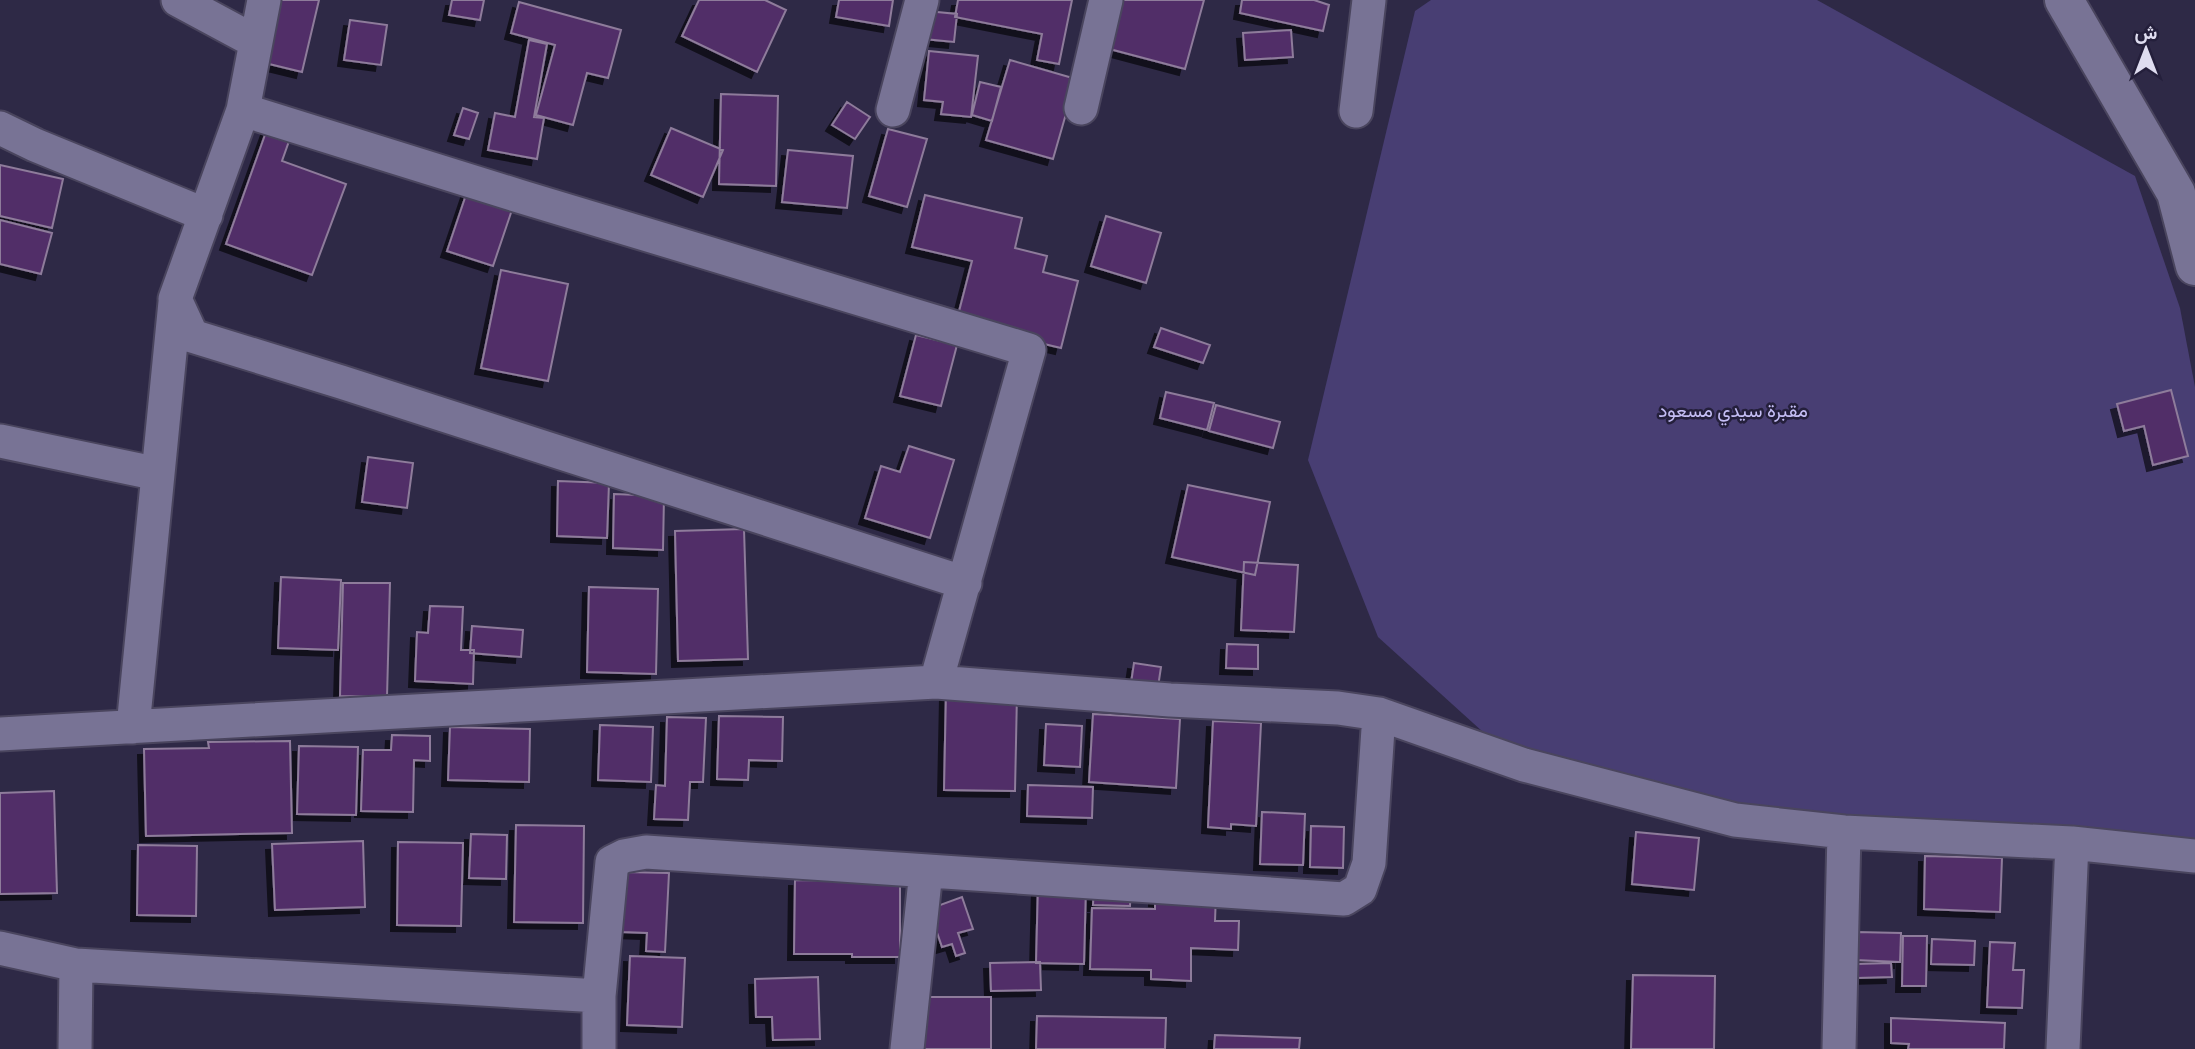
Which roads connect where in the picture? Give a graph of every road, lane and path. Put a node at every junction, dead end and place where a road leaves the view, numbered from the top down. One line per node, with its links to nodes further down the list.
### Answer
1 (178, 0): 7 (street)
2 (264, 0): 7 (street)
3 (922, 0): 10 (street)
4 (1106, 0): 8 (street)
5 (1369, 0): 11 (street)
6 (2064, 0): 14 (street)
7 (257, 42): 9 (street)
8 (1081, 108)
9 (243, 110): 13 (street); 18 (street)
10 (893, 110)
11 (1356, 111)
12 (0, 128): 13 (street)
13 (206, 215): 15 (street)
14 (2195, 266)
15 (175, 299): 18 (street); 21 (street)
16 (0, 442): 17 (street)
17 (144, 471)
18 (965, 583): 19 (street)
19 (936, 682): 20 (street); 21 (street)
20 (1379, 714): 23 (street); 26 (street)
21 (133, 727): 22 (street)
22 (0, 734)
23 (1844, 832): 24 (street); 33 (street)
24 (2072, 843): 25 (street); 34 (street)
25 (2195, 856)
26 (926, 871): 29 (street); 32 (street)
27 (0, 948): 28 (street)
28 (76, 965): 29 (street); 30 (street)
29 (599, 996): 31 (street)
30 (75, 1049)
31 (599, 1049)
32 (907, 1049)
33 (1839, 1049)
34 (2063, 1049)

